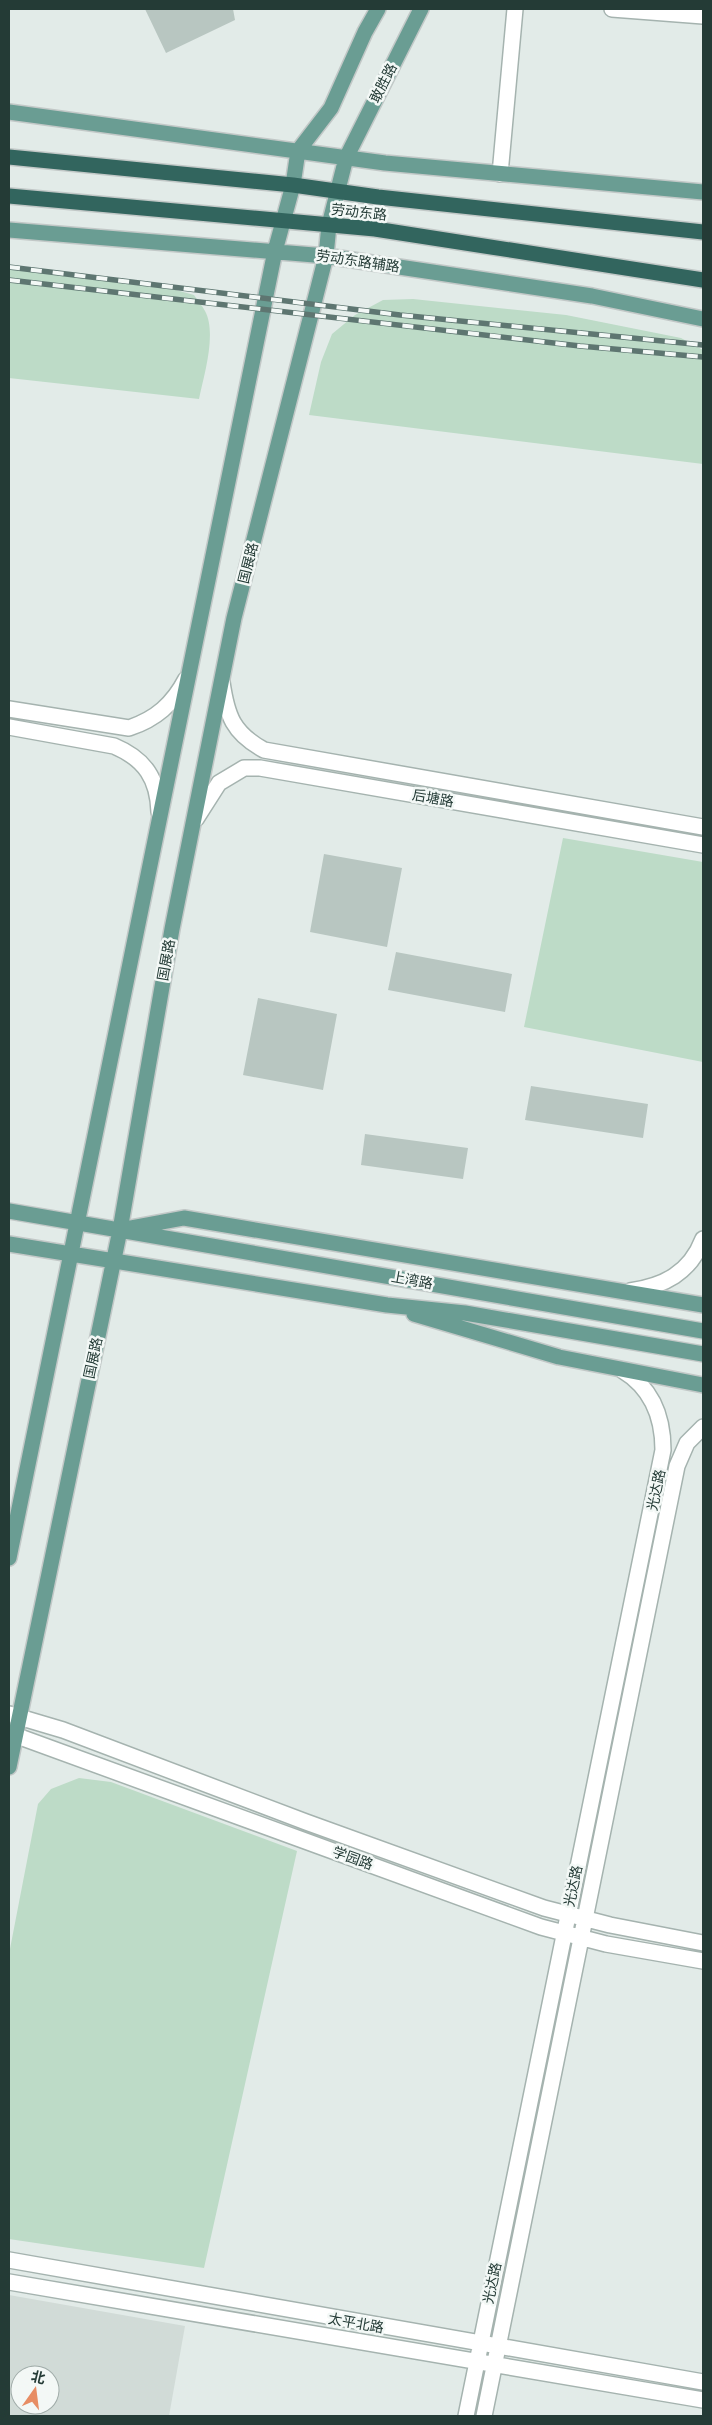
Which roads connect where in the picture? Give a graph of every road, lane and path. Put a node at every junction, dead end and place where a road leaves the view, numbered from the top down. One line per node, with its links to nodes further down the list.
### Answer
1 (378, 9): 7 (main road)
2 (421, 9): 9 (main road, 敢胜路)
3 (515, 9): 10 (street)
4 (612, 9): 5 (street)
5 (703, 16)
6 (9, 112): 7 (main road)
7 (298, 151): 9 (main road); 11 (main road)
8 (15, 158): 11 (highway, 劳动东路)
9 (346, 158): 10 (main road); 12 (main road, 国展路)
10 (500, 174): 13 (main road)
11 (293, 185): 12 (highway, 劳动东路); 15 (main road)
12 (336, 192): 16 (main road, 国展路); 18 (highway, 劳动东路)
13 (703, 192)
14 (13, 196): 15 (highway, 劳动东路)
15 (282, 221): 16 (highway, 劳动东路); 19 (main road)
16 (329, 225): 20 (main road, 国展路); 21 (highway, 劳动东路)
17 (9, 230): 19 (main road, 劳动东路辅路)
18 (703, 232)
19 (275, 251): 20 (main road, 劳动东路辅路); 23 (main road)
20 (326, 256): 22 (main road, 劳动东路辅路); 24 (main road, 国展路)
21 (703, 280)
22 (703, 319)
23 (188, 676): 25 (street); 27 (main road)
24 (221, 679): 28 (street, 后塘路); 29 (main road, 国展路)
25 (9, 709)
26 (9, 727): 27 (street)
27 (158, 822): 32 (main road)
28 (703, 827)
29 (191, 829): 30 (street, 后塘路); 33 (main road, 国展路)
30 (703, 845)
31 (9, 1211): 32 (main road, 上湾路)
32 (77, 1222): 33 (main road, 上湾路); 36 (main road)
33 (120, 1230): 37 (main road, 国展路); 38 (main road, 上湾路); 41 (main road, 上湾路)
34 (703, 1239): 38 (street)
35 (9, 1244): 36 (main road, 上湾路)
36 (71, 1253): 37 (main road, 上湾路); 46 (main road)
37 (114, 1260): 39 (main road, 上湾路); 47 (main road, 国展路)
38 (626, 1292): 40 (main road, 上湾路)
39 (387, 1305): 42 (main road, 上湾路); 43 (main road, 上湾路)
40 (703, 1305)
41 (703, 1331)
42 (703, 1354)
43 (622, 1370): 44 (main road, 上湾路); 50 (street, 光达路)
44 (703, 1385)
45 (703, 1427): 51 (street, 光达路)
46 (9, 1558)
47 (14, 1715): 48 (main road, 国展路); 50 (street, 学园路)
48 (12, 1734): 49 (main road, 国展路); 52 (street, 学园路)
49 (9, 1767)
50 (567, 1915): 51 (street, 学园路); 52 (street, 光达路)
51 (585, 1919): 53 (street, 光达路); 54 (street, 学园路)
52 (563, 1934): 53 (street, 学园路); 58 (street, 光达路)
53 (581, 1938): 55 (street, 学园路); 59 (street, 光达路)
54 (703, 1943)
55 (703, 1961)
56 (9, 2260): 58 (street, 太平北路)
57 (9, 2282): 60 (street, 太平北路)
58 (480, 2343): 59 (street, 太平北路); 60 (street, 光达路)
59 (498, 2346): 61 (street, 光达路); 62 (street, 太平北路)
60 (476, 2361): 61 (street, 太平北路); 64 (street, 光达路)
61 (495, 2364): 63 (street, 太平北路); 65 (street, 光达路)
62 (703, 2382)
63 (703, 2400)
64 (466, 2416)
65 (484, 2416)

